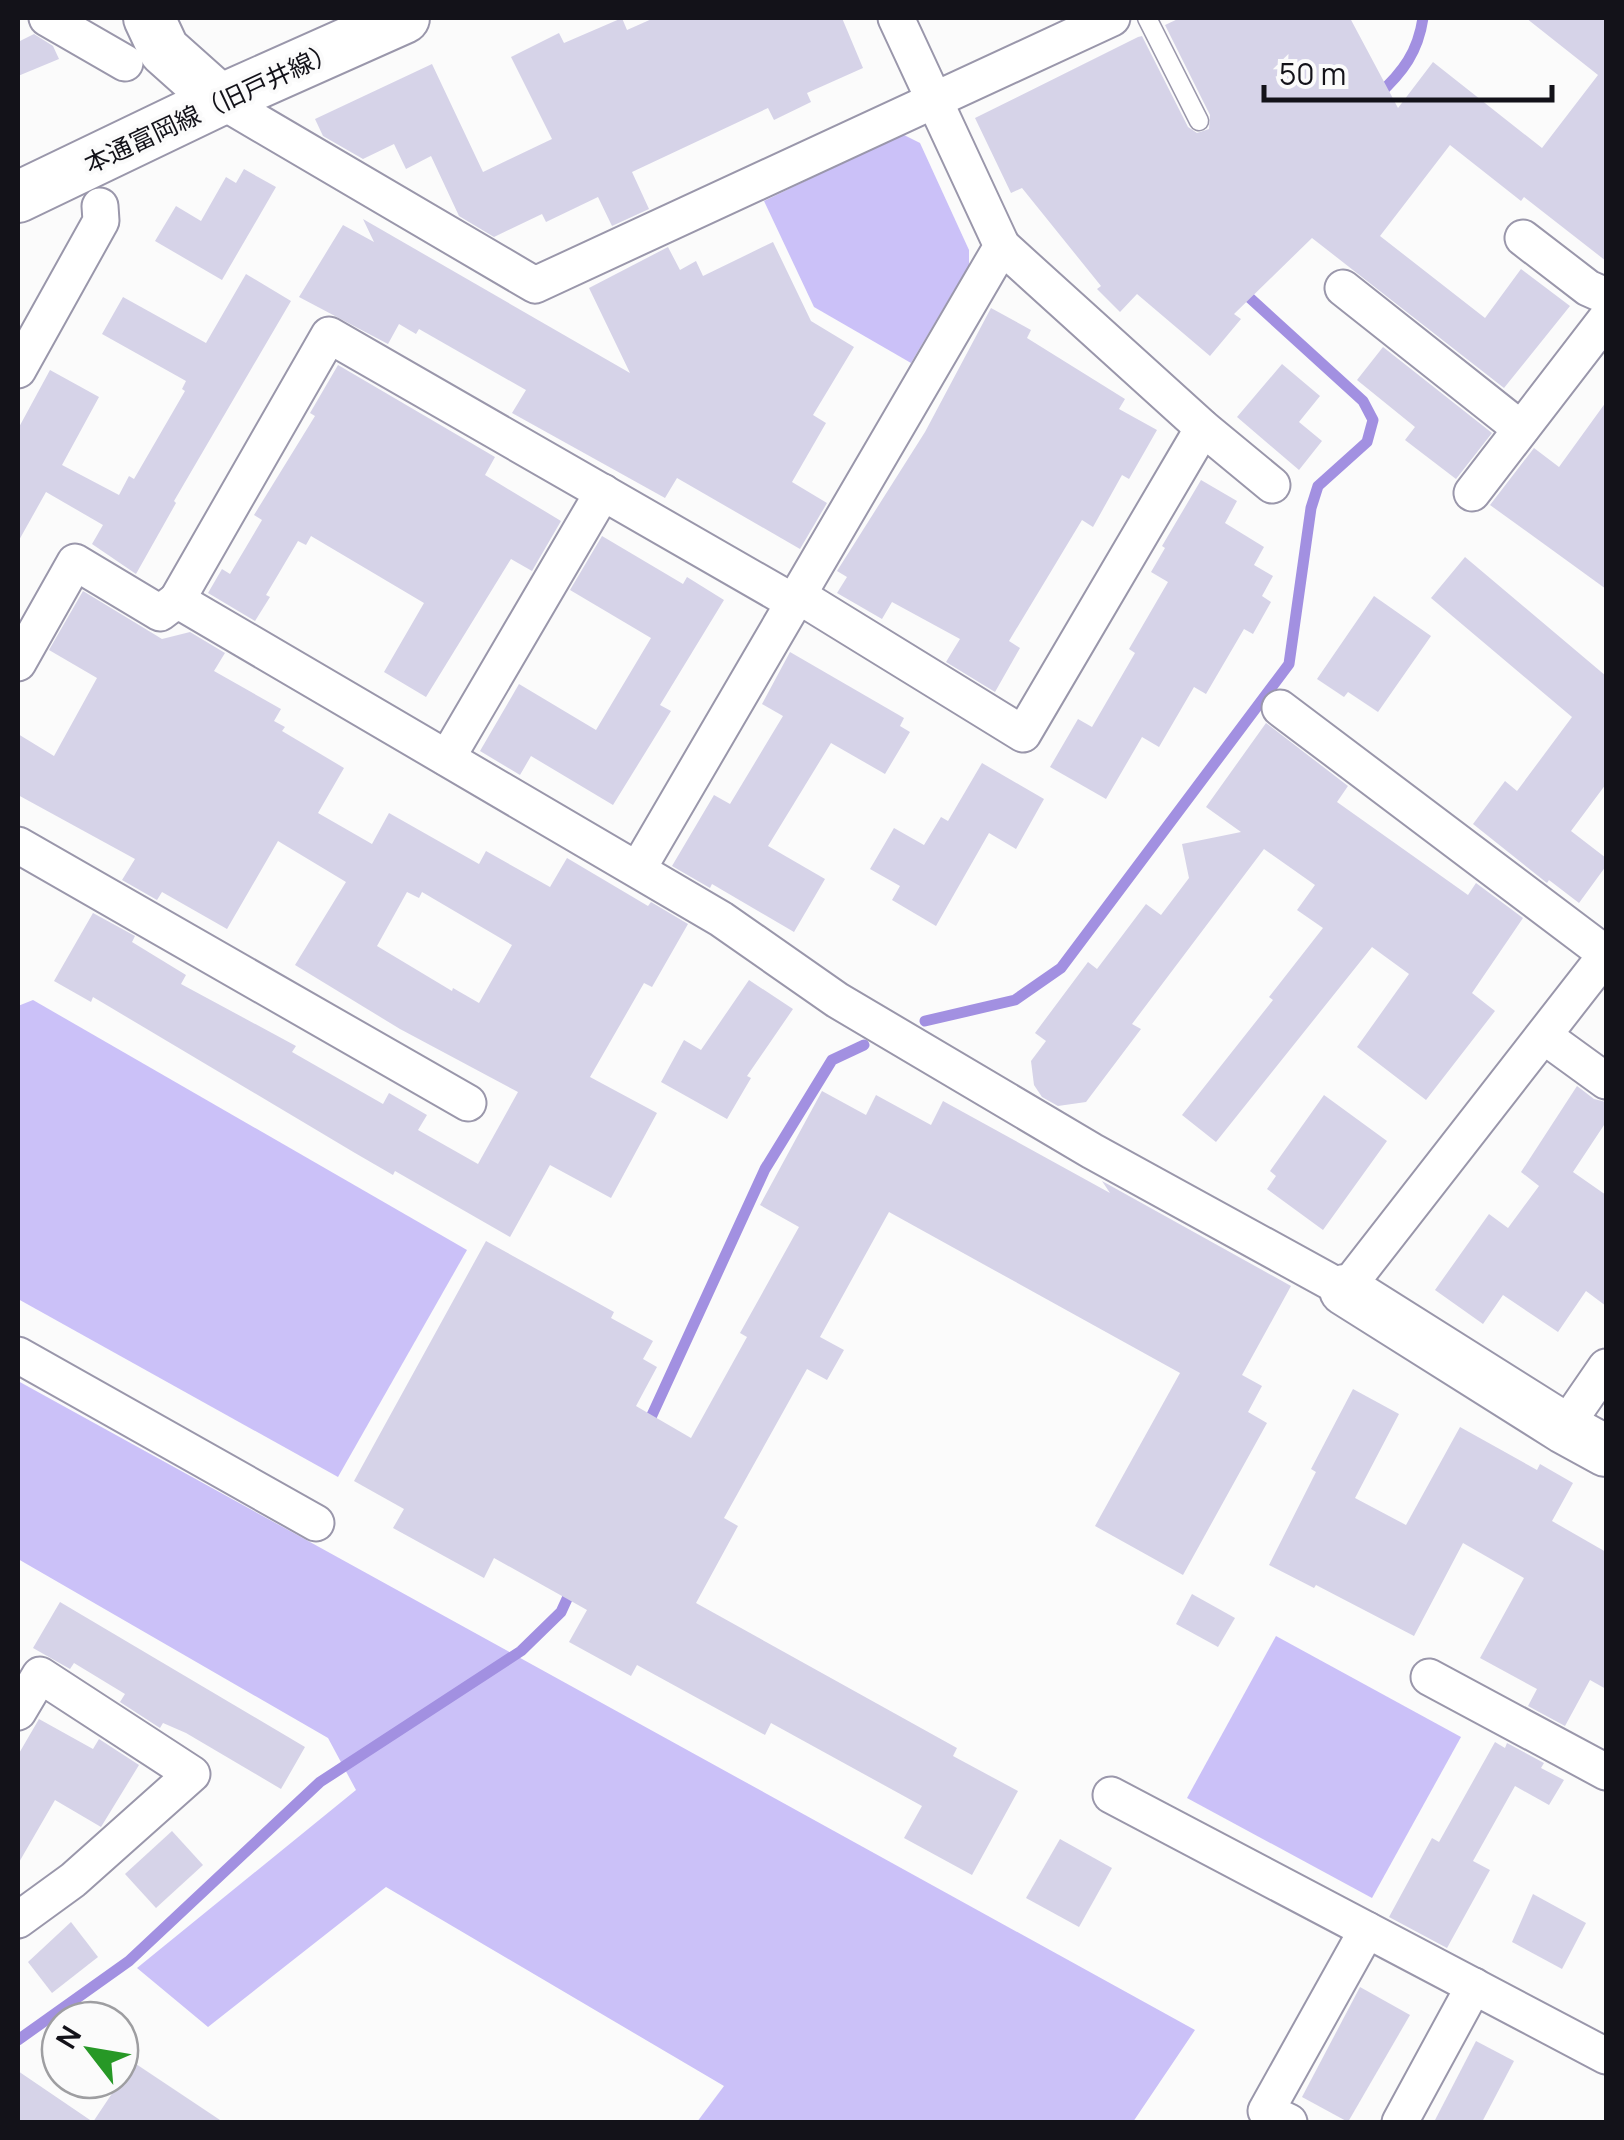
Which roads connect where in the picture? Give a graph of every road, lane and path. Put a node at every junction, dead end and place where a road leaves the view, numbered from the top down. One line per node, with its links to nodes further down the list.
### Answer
1 (47, 18): 7 (street)
2 (150, 18): 8 (street)
3 (404, 18): 8 (street, 本通富岡線（旧戸井線）)
4 (896, 18): 9 (street)
5 (1112, 18): 9 (street)
6 (1147, 18): 10 (lane)
7 (125, 62)
8 (220, 100): 9 (street); 11 (street, 本通富岡線（旧戸井線）)
9 (933, 100): 14 (street)
10 (1199, 121)
11 (18, 197)
12 (100, 206): 18 (street)
13 (1523, 238): 16 (street)
14 (1002, 246): 19 (street); 25 (street)
15 (1343, 288): 20 (street)
16 (1606, 296)
17 (1606, 319): 20 (street)
18 (18, 370)
19 (1203, 428): 21 (street); 25 (street)
20 (1521, 429): 23 (street)
21 (1272, 486)
22 (604, 492): 24 (street); 25 (street); 28 (street)
23 (1472, 492)
24 (177, 600): 26 (street); 28 (street)
25 (797, 600): 30 (street)
26 (18, 663)
27 (1280, 708): 31 (street)
28 (448, 758): 30 (street)
29 (18, 845): 34 (street)
30 (638, 870): 35 (street)
31 (1606, 954): 32 (street)
32 (1544, 1036): 33 (street); 35 (street)
33 (1606, 1081)
34 (468, 1103)
35 (1346, 1290): 38 (street)
36 (18, 1356): 39 (street)
37 (1606, 1367): 38 (street)
38 (1585, 1439)
39 (316, 1522)
40 (1429, 1678): 42 (street)
41 (18, 1712): 44 (street)
42 (1606, 1772)
43 (1111, 1795): 45 (street)
44 (18, 1920)
45 (1366, 1930): 46 (street); 48 (street)
46 (1474, 1986): 47 (street); 49 (street)
47 (1606, 2056)
48 (1290, 2122)
49 (1400, 2122)

